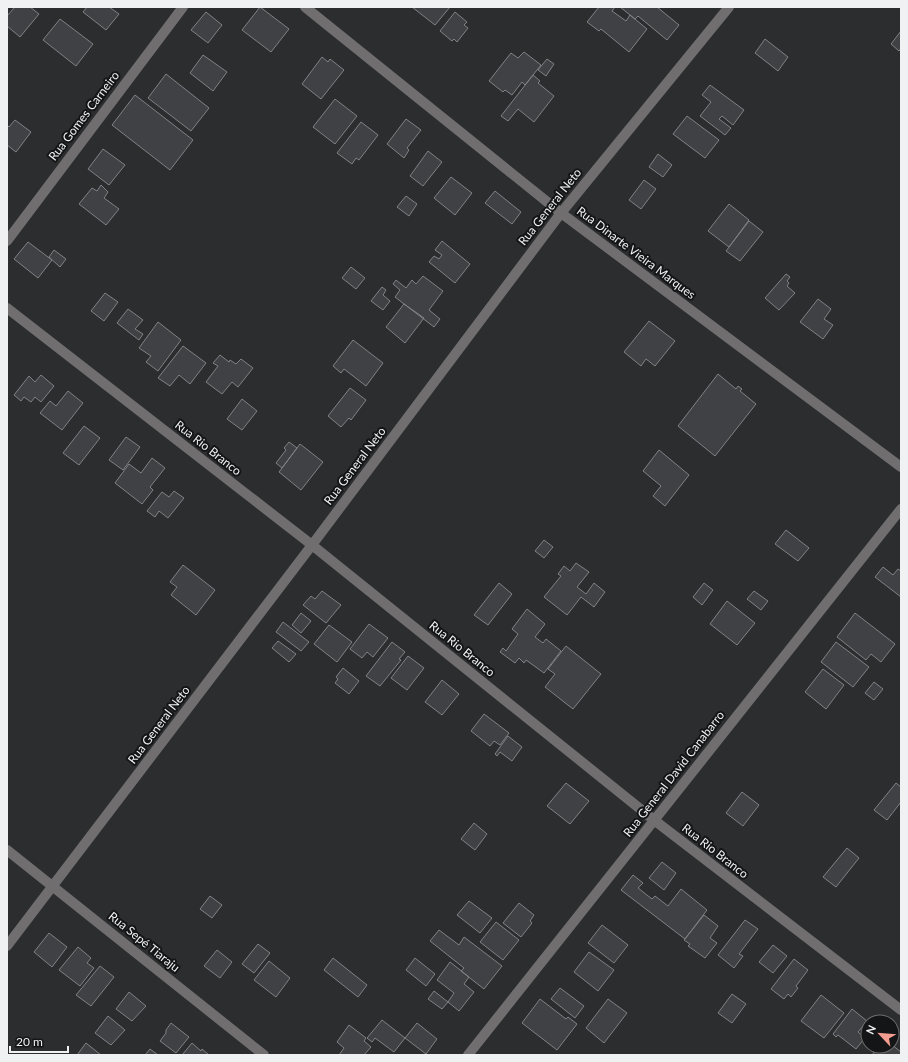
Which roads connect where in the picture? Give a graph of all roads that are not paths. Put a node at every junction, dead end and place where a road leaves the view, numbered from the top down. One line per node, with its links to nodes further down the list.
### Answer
1 (183, 7): 5 (street, Rua Gomes Carneiro)
2 (305, 7): 4 (street, Rua Dinarte Vieira Marques)
3 (729, 7): 4 (street, Rua General Neto)
4 (561, 213): 7 (street, Rua Dinarte Vieira Marques); 9 (street, Rua General Neto)
5 (7, 241)
6 (7, 308): 9 (street, Rua Rio Branco)
7 (901, 467)
8 (901, 509): 10 (street, Rua General David Canabarro)
9 (312, 545): 10 (street, Rua Rio Branco); 12 (street, Rua General Neto)
10 (654, 820): 14 (street, Rua Rio Branco); 16 (street, Rua General David Canabarro)
11 (7, 850): 12 (street, Rua Sepé Tiaraju)
12 (53, 886): 13 (street, Rua General Neto); 15 (street, Rua Sepé Tiaraju)
13 (7, 946)
14 (901, 1010)
15 (264, 1055)
16 (468, 1055)

